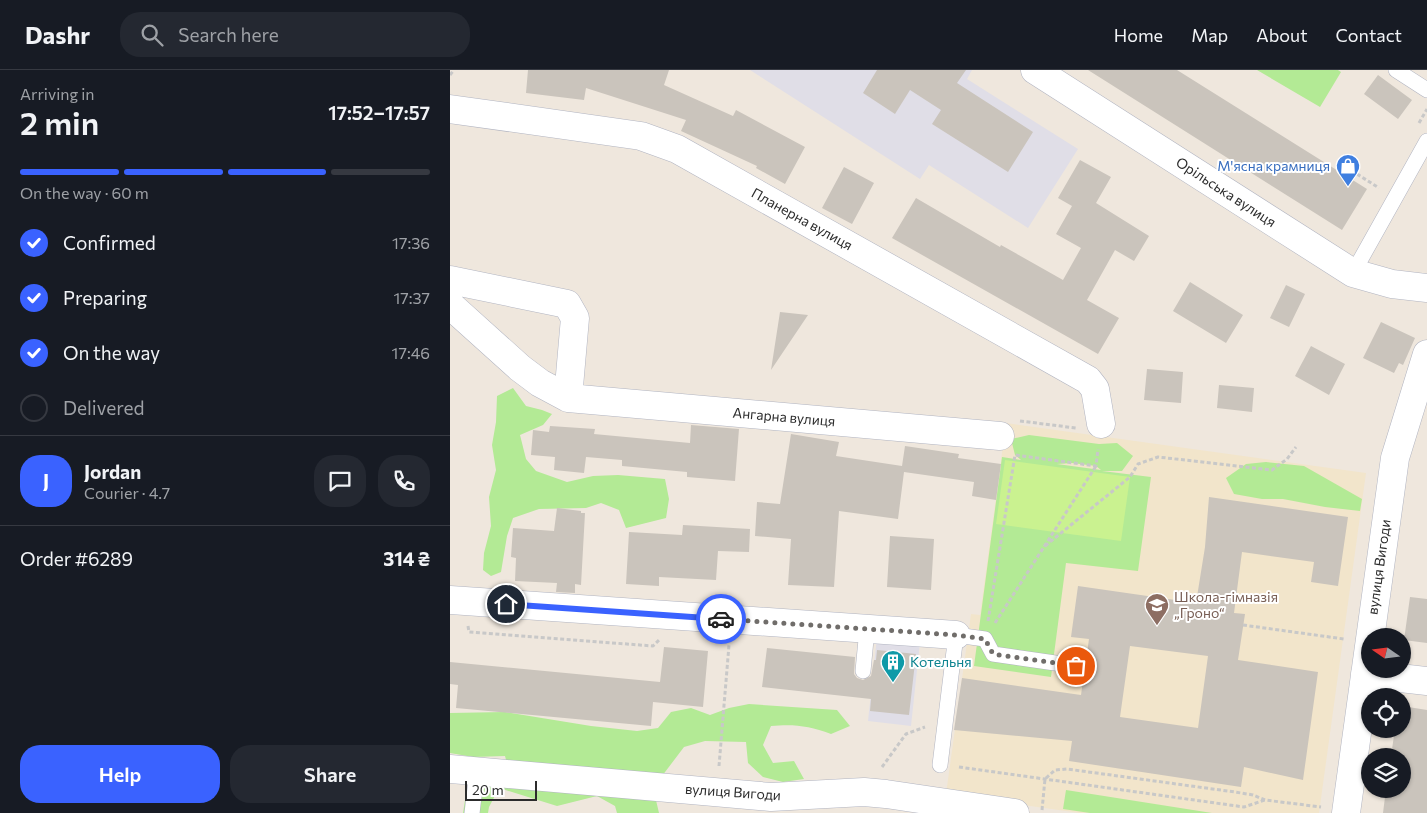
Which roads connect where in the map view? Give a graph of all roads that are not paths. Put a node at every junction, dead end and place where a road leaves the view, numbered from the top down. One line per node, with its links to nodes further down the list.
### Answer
1 (1035, 70): 6 (street, Орільська вулиця)
2 (1396, 70): 3 (lane)
3 (1427, 90)
4 (450, 109): 12 (street, Планерна вулиця)
5 (1427, 141): 6 (lane)
6 (1352, 273): 8 (street, Орільська вулиця)
7 (450, 280): 11 (street)
8 (1427, 288)
9 (450, 305): 11 (street, Ангарна вулиця)
10 (1427, 354): 15 (street, вулиця Вигоди)
11 (568, 398): 13 (street, Ангарна вулиця)
12 (1100, 434)
13 (1000, 436)
14 (450, 600): 16 (street)
15 (1370, 628)
16 (867, 629): 17 (street); 19 (lane)
17 (956, 635): 18 (lane); 23 (lane)
18 (1076, 666)
19 (862, 672)
20 (1364, 678): 28 (street, вулиця Вигоди)
21 (1400, 678): 22 (street)
22 (1427, 681)
23 (940, 764)
24 (450, 769): 25 (street, вулиця Вигоди)
25 (477, 772): 26 (street, вулиця Вигоди); 29 (lane)
26 (770, 805): 27 (street, вулиця Вигоди)
27 (982, 811): 30 (street, вулиця Вигоди)
28 (1346, 812)
29 (472, 813)
30 (1015, 813)

